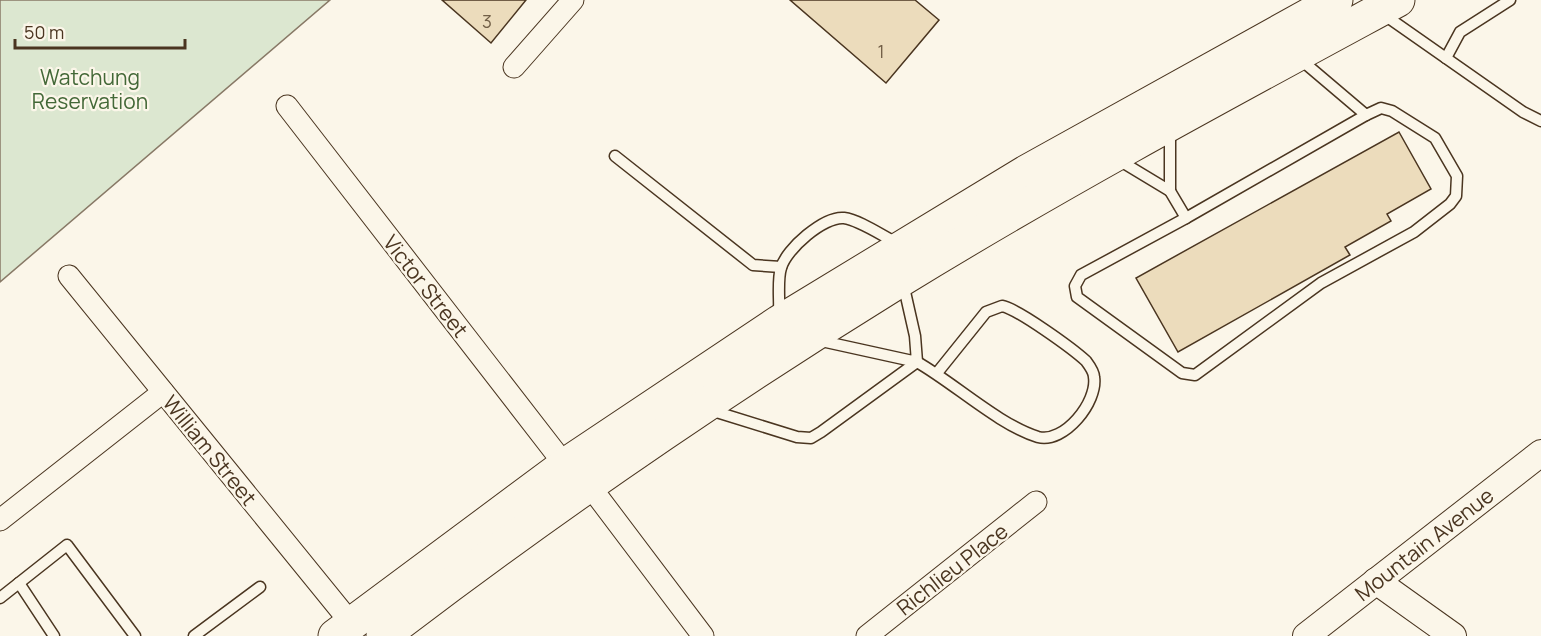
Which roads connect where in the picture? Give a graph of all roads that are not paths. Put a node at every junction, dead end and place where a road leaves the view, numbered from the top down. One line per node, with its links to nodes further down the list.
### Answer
1 (573, 0): 7 (street)
2 (1336, 0): 16 (highway)
3 (1510, 0): 6 (lane)
4 (1388, 5): 5 (highway); 6 (lane)
5 (1295, 56): 9 (lane); 11 (highway)
6 (1446, 58): 10 (lane)
7 (514, 67)
8 (287, 106): 27 (street, Victor Street)
9 (1366, 115): 15 (lane); 15 (lane)
10 (1541, 121)
11 (1170, 123): 13 (highway); 14 (lane)
12 (615, 156): 17 (lane)
13 (1113, 156): 14 (lane); 19 (highway)
14 (1170, 191): 15 (lane)
15 (1186, 218)
16 (902, 246): 17 (lane); 20 (highway)
17 (781, 267): 20 (lane)
18 (69, 276): 24 (street, William Street)
19 (902, 279): 21 (highway); 22 (lane)
20 (779, 322): 27 (highway)
21 (808, 338): 22 (lane); 25 (highway)
22 (917, 362): 23 (lane); 25 (lane)
23 (937, 373): 23 (lane)
24 (163, 392): 29 (street); 34 (street, William Street)
25 (702, 407): 27 (highway)
26 (1541, 453): 30 (street, Mountain Avenue)
27 (577, 475): 34 (highway); 38 (highway); 39 (street, Victor Street)
28 (1036, 502): 40 (street, Richlieu Place)
29 (0, 520)
30 (1376, 581): 41 (street, Mountain Avenue); 42 (street)
31 (18, 583): 33 (lane); 35 (lane); 36 (lane)
32 (260, 587): 37 (lane)
33 (0, 598)
34 (343, 630)
35 (54, 636)
36 (135, 636)
37 (194, 636)
38 (383, 636)
39 (703, 636)
40 (867, 636)
41 (1306, 636)
42 (1453, 636)

